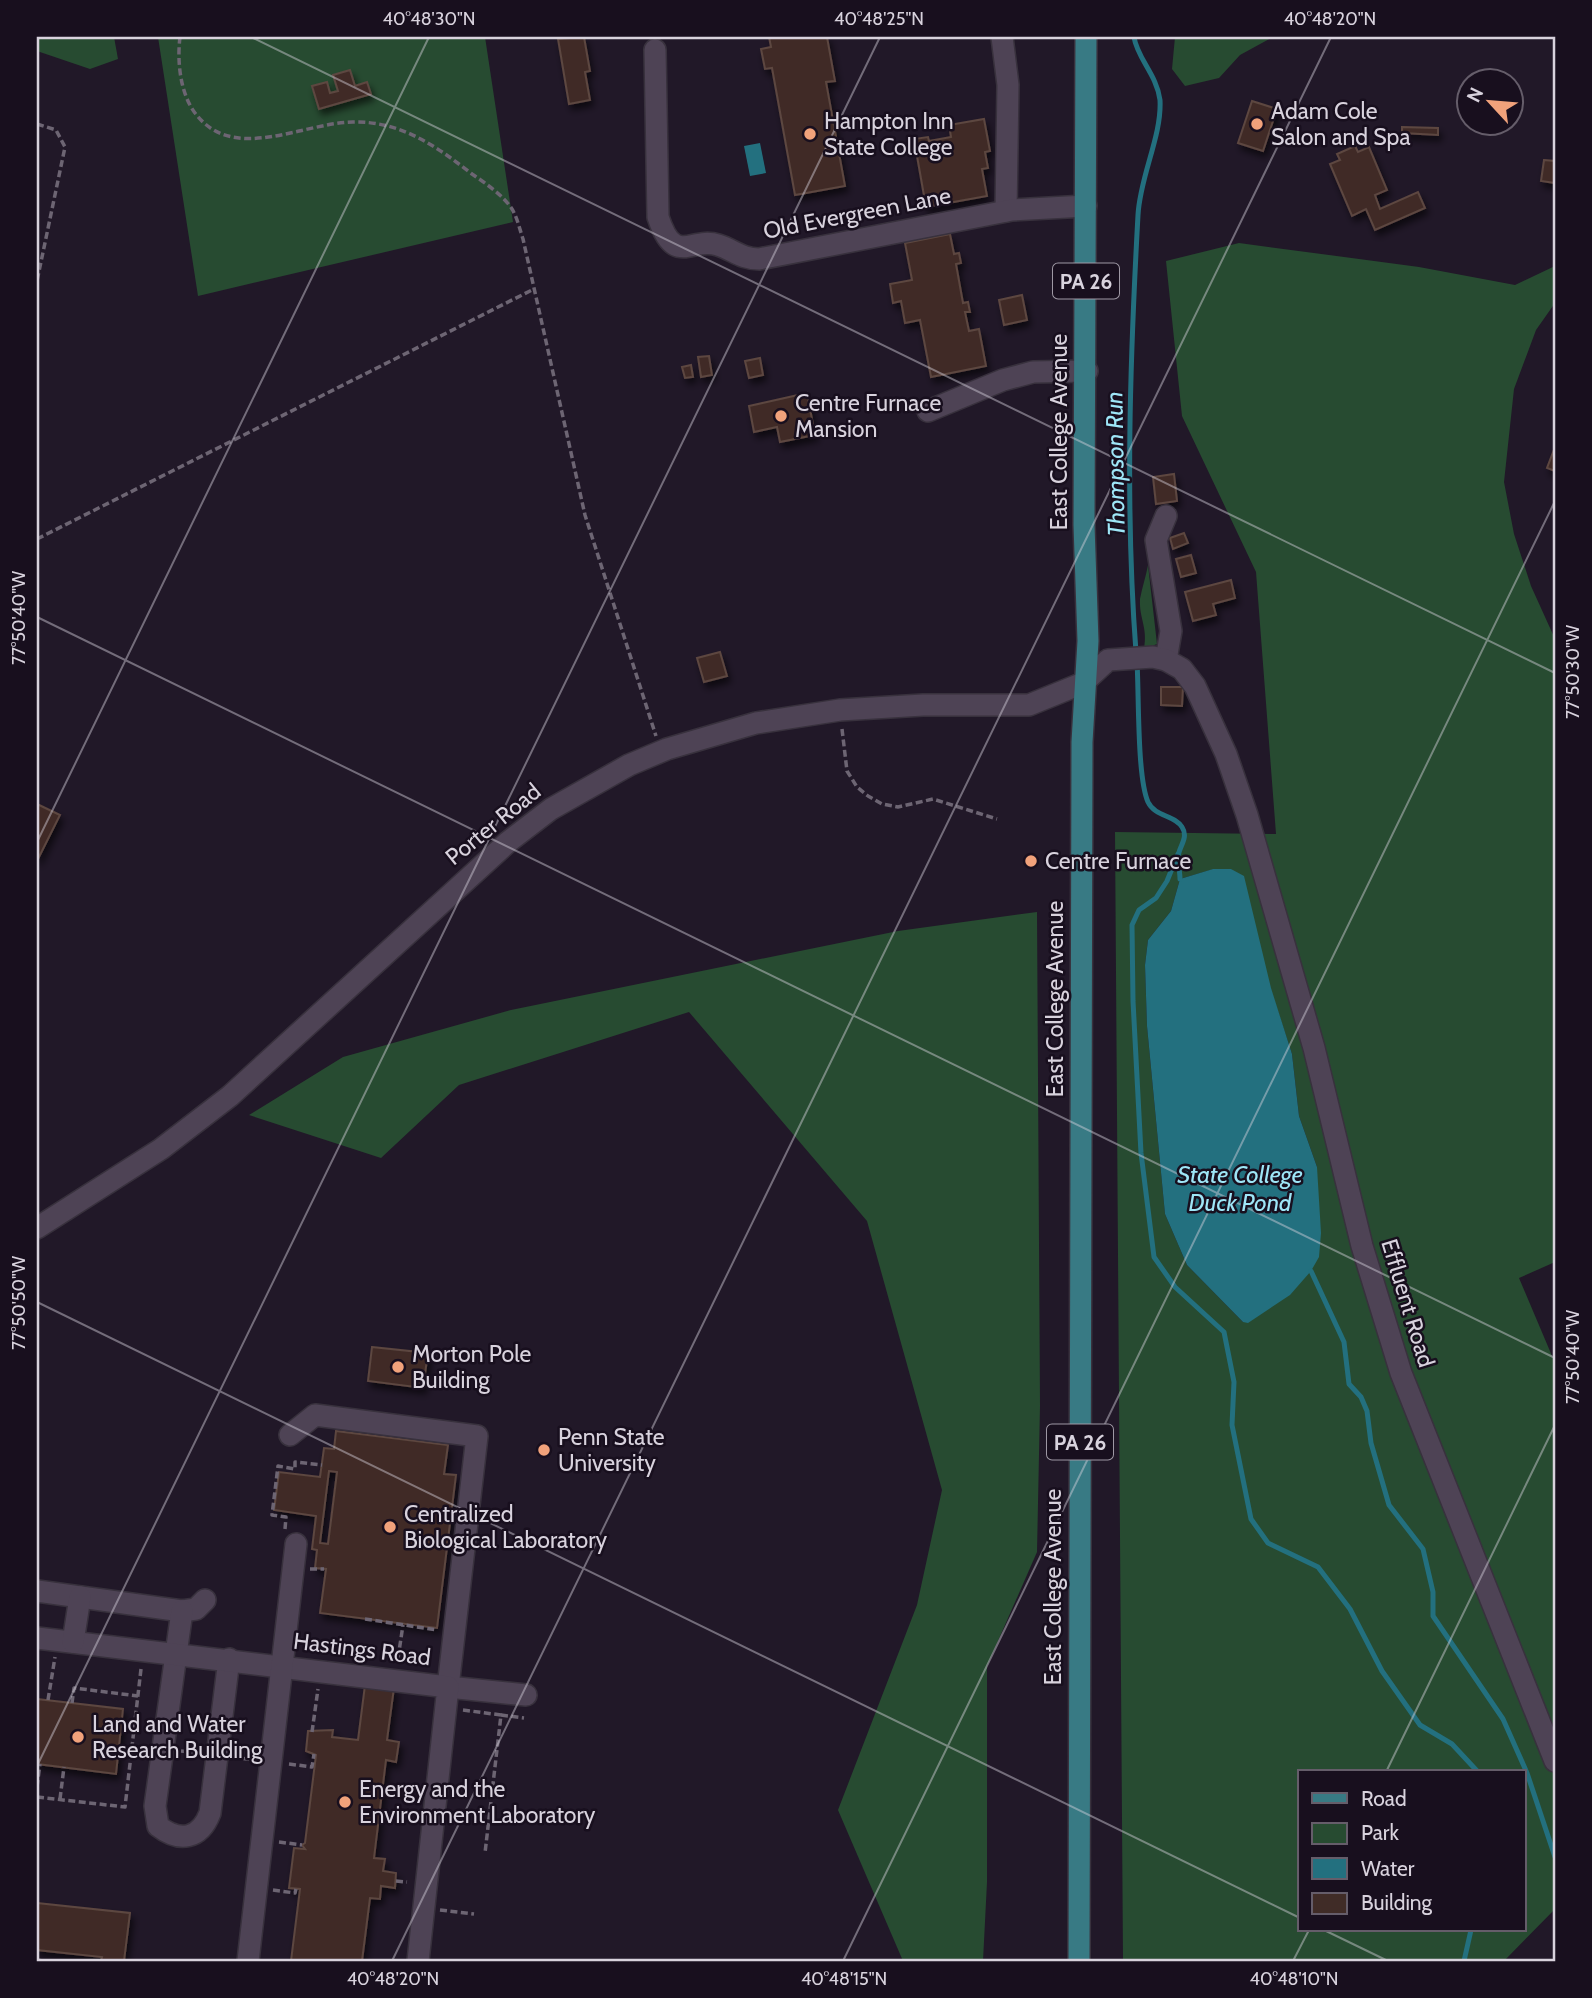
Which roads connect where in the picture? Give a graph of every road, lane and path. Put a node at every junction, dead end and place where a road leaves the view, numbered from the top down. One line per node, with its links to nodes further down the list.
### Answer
1 (180, 37): 9 (path)
2 (1002, 37): 7 (street)
3 (1086, 37): 6 (main road, East College Avenue / PA 26)
4 (655, 50): 7 (street, Old Evergreen Lane)
5 (37, 124): 8 (path)
6 (1086, 206): 7 (street, Old Evergreen Lane); 10 (main road, East College Avenue / PA 26)
7 (1006, 211)
8 (37, 281)
9 (534, 289): 13 (path); 17 (path)
10 (1087, 372): 11 (street); 15 (main road, East College Avenue / PA 26)
11 (928, 411)
12 (1166, 516): 14 (street)
13 (37, 539)
14 (1157, 659): 15 (street, Porter Road); 52 (street, Effluent Road)
15 (1083, 683): 16 (street, Porter Road); 69 (main road, East College Avenue / PA 26)
16 (840, 710): 17 (street, Porter Road); 18 (path)
17 (660, 751): 19 (street, Porter Road)
18 (997, 819)
19 (37, 1227)
20 (290, 1434): 39 (street)
21 (322, 1465): 22 (path)
22 (296, 1544): 37 (street)
23 (37, 1591): 24 (street)
24 (79, 1597): 26 (street); 31 (street)
25 (205, 1600): 26 (street)
26 (182, 1611): 33 (street)
27 (365, 1619): 28 (path)
28 (403, 1625): 29 (path); 35 (path)
29 (439, 1630)
30 (37, 1638): 31 (street, Hastings Road)
31 (73, 1642): 32 (street, Hastings Road)
32 (144, 1650): 33 (street, Hastings Road); 41 (path)
33 (175, 1653): 36 (street, Hastings Road); 36 (street)
34 (54, 1654): 42 (path)
35 (398, 1658)
36 (229, 1659): 37 (street, Hastings Road)
37 (283, 1666): 38 (street, Hastings Road); 61 (street)
38 (320, 1671): 39 (street, Hastings Road); 47 (path)
39 (448, 1687): 40 (street); 68 (street, Hastings Road)
40 (526, 1695)
41 (138, 1696): 43 (path); 57 (path)
42 (48, 1700)
43 (72, 1703)
44 (458, 1709): 45 (path)
45 (501, 1715): 46 (path); 58 (path)
46 (524, 1718)
47 (312, 1732)
48 (185, 1752): 49 (path)
49 (194, 1753)
50 (240, 1758): 51 (path)
51 (249, 1759)
52 (1555, 1761)
53 (40, 1764): 55 (path)
54 (64, 1767): 57 (path)
55 (37, 1787)
56 (37, 1797): 57 (path)
57 (60, 1799)
58 (485, 1853)
59 (396, 1881): 60 (path)
60 (409, 1882)
61 (257, 1888): 62 (path); 67 (street)
62 (296, 1889)
63 (435, 1910): 64 (path)
64 (474, 1914)
65 (37, 1961): 66 (path)
66 (43, 1961)
67 (248, 1961)
68 (418, 1961)
69 (1079, 1961)

